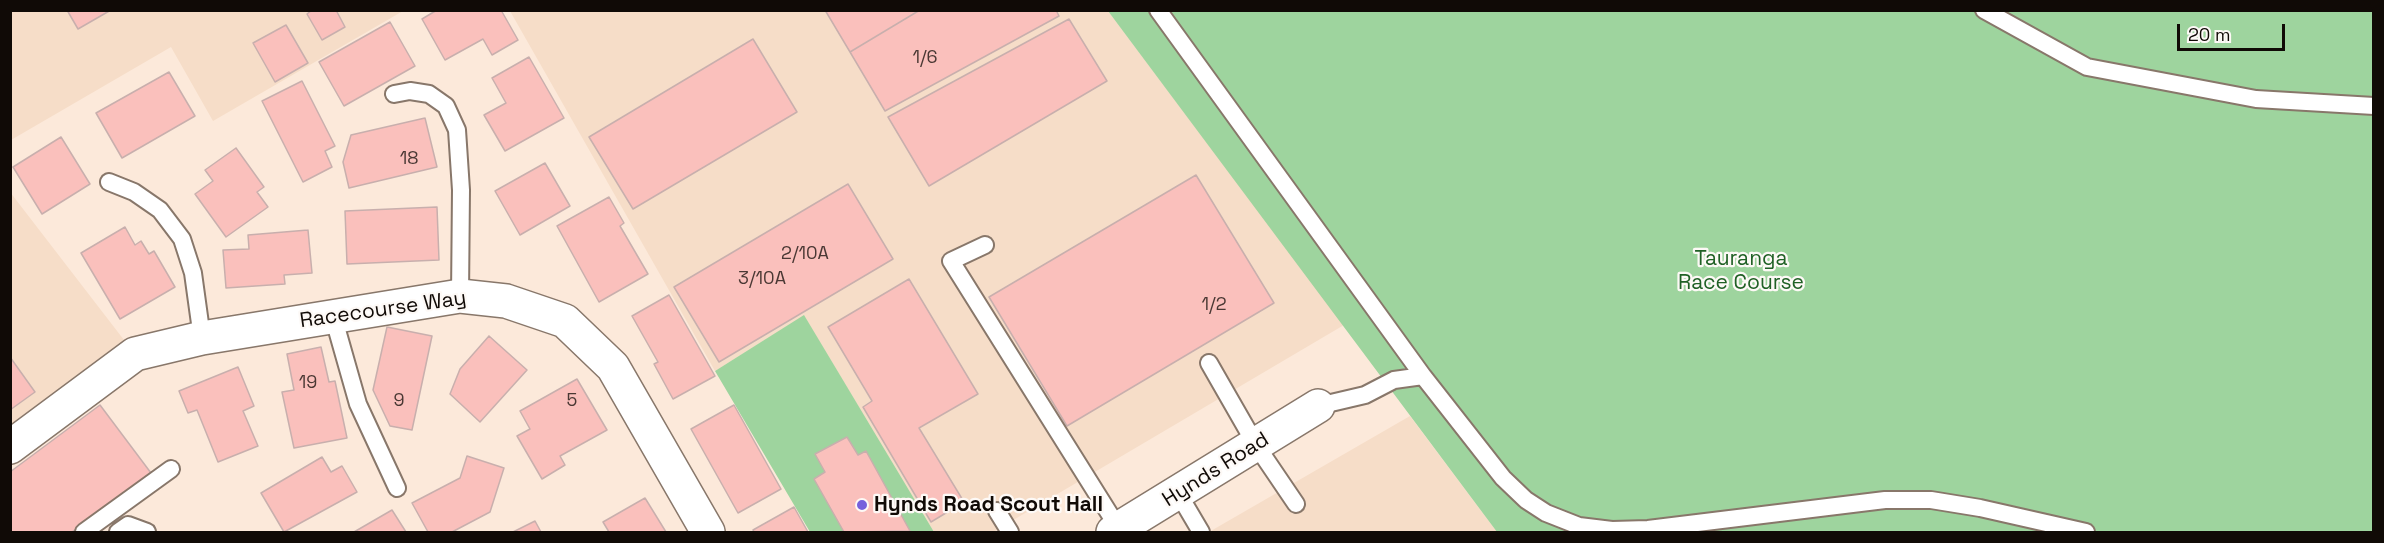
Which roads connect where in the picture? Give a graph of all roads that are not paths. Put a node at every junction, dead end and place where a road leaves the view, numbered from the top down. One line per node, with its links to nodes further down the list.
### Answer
1 (1158, 10): 11 (lane)
2 (1984, 10): 4 (lane)
3 (393, 94): 7 (lane)
4 (2373, 106)
5 (109, 182): 9 (lane)
6 (985, 245): 20 (lane)
7 (460, 296): 8 (street, Racecourse Way); 24 (street, Racecourse Way)
8 (333, 316): 9 (street, Racecourse Way); 16 (lane)
9 (202, 338): 14 (street, Racecourse Way)
10 (1209, 363): 13 (lane)
11 (1423, 376): 12 (lane); 27 (lane)
12 (1318, 406): 13 (street, Hynds Road)
13 (1256, 445): 17 (street, Hynds Road); 18 (lane)
14 (10, 447)
15 (171, 470): 21 (lane)
16 (397, 488)
17 (1178, 493): 20 (street, Hynds Road); 26 (lane)
18 (1296, 504)
19 (997, 511): 25 (lane)
20 (1116, 531)
21 (84, 532)
22 (118, 532): 23 (lane)
23 (147, 532)
24 (708, 532)
25 (1010, 532)
26 (1201, 532)
27 (2086, 532)

